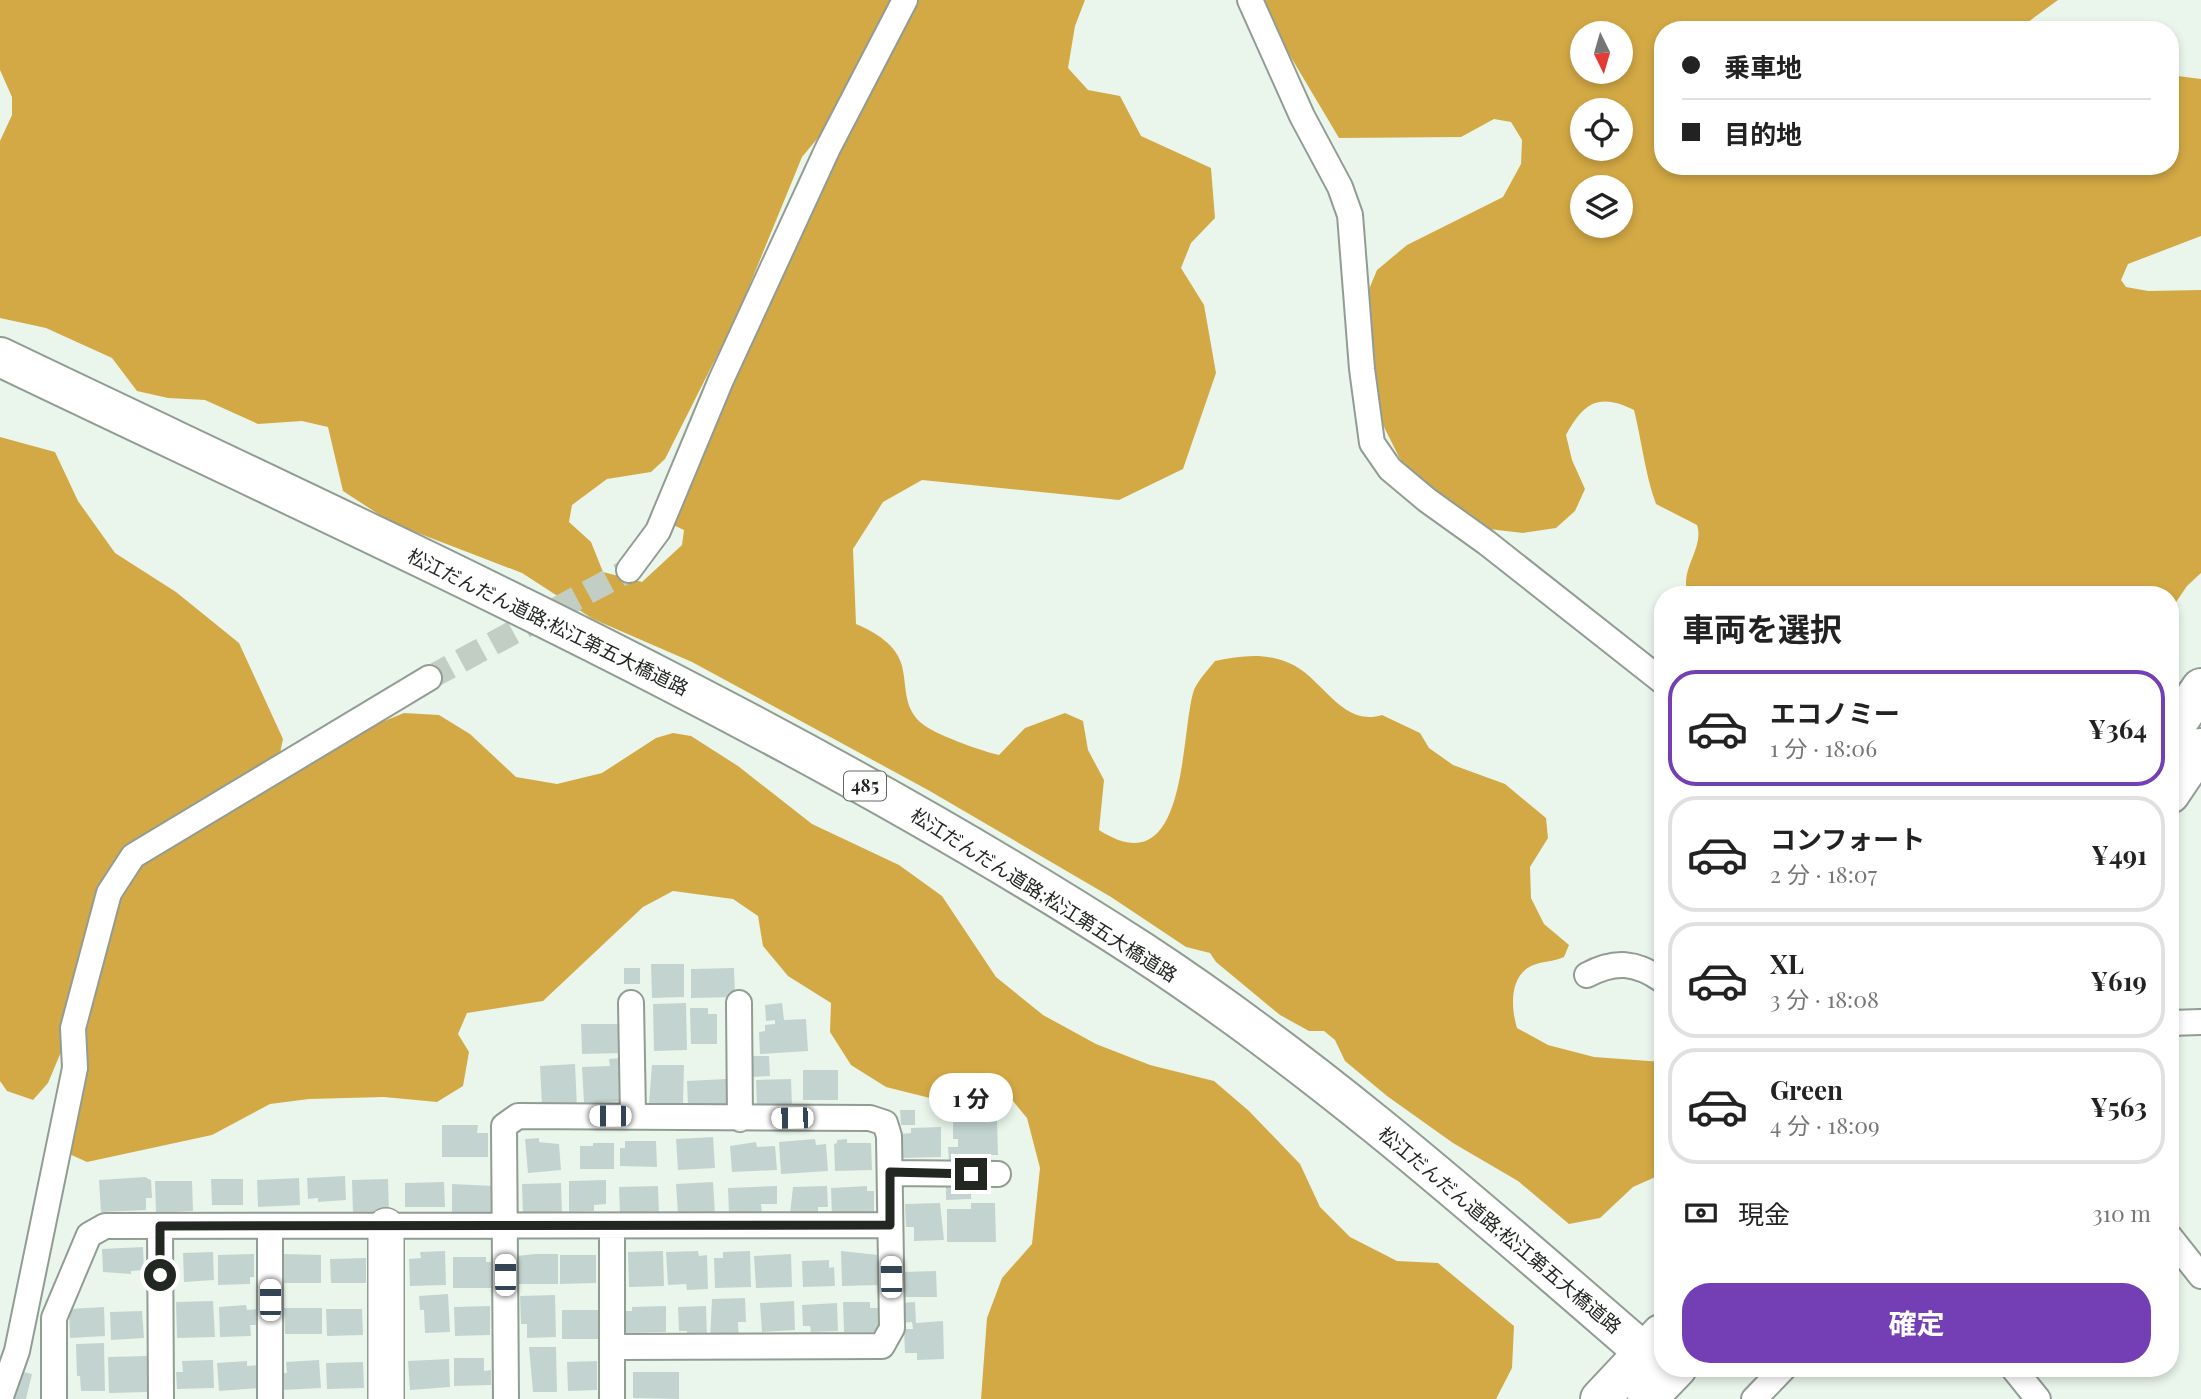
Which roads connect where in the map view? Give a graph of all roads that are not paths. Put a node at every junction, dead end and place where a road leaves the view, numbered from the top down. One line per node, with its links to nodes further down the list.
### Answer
1 (905, 0): 4 (street)
2 (1250, 0): 5 (street)
3 (0, 357): 30 (highway, 松江だんだん道路;松江第五大橋道路 / 485)
4 (629, 570)
5 (1654, 675)
6 (429, 678): 34 (street)
7 (2201, 688): 8 (highway)
8 (2179, 720)
9 (2201, 748): 10 (highway)
10 (2179, 781)
11 (1587, 975): 12 (street)
12 (1654, 977)
13 (631, 1003): 17 (street)
14 (739, 1003): 18 (street)
15 (2201, 1022): 16 (street)
16 (2179, 1023)
17 (633, 1116): 18 (street); 25 (street)
18 (740, 1119): 19 (street)
19 (890, 1172): 20 (street); 21 (street)
20 (998, 1174)
21 (890, 1225): 26 (street); 29 (street)
22 (160, 1226): 23 (street); 35 (street); 36 (street)
23 (270, 1226): 24 (street); 37 (street)
24 (386, 1226): 25 (street); 38 (street)
25 (504, 1226): 26 (street); 39 (street)
26 (612, 1226): 29 (street)
27 (2179, 1248): 28 (street)
28 (2201, 1276)
29 (613, 1347): 40 (street)
30 (1654, 1360)
31 (1654, 1370): 41 (highway)
32 (1775, 1377): 42 (street)
33 (2020, 1377): 43 (street)
34 (1, 1399)
35 (54, 1399)
36 (160, 1399)
37 (270, 1399)
38 (386, 1399)
39 (506, 1399)
40 (612, 1399)
41 (1600, 1399)
42 (1754, 1399)
43 (2038, 1399)

